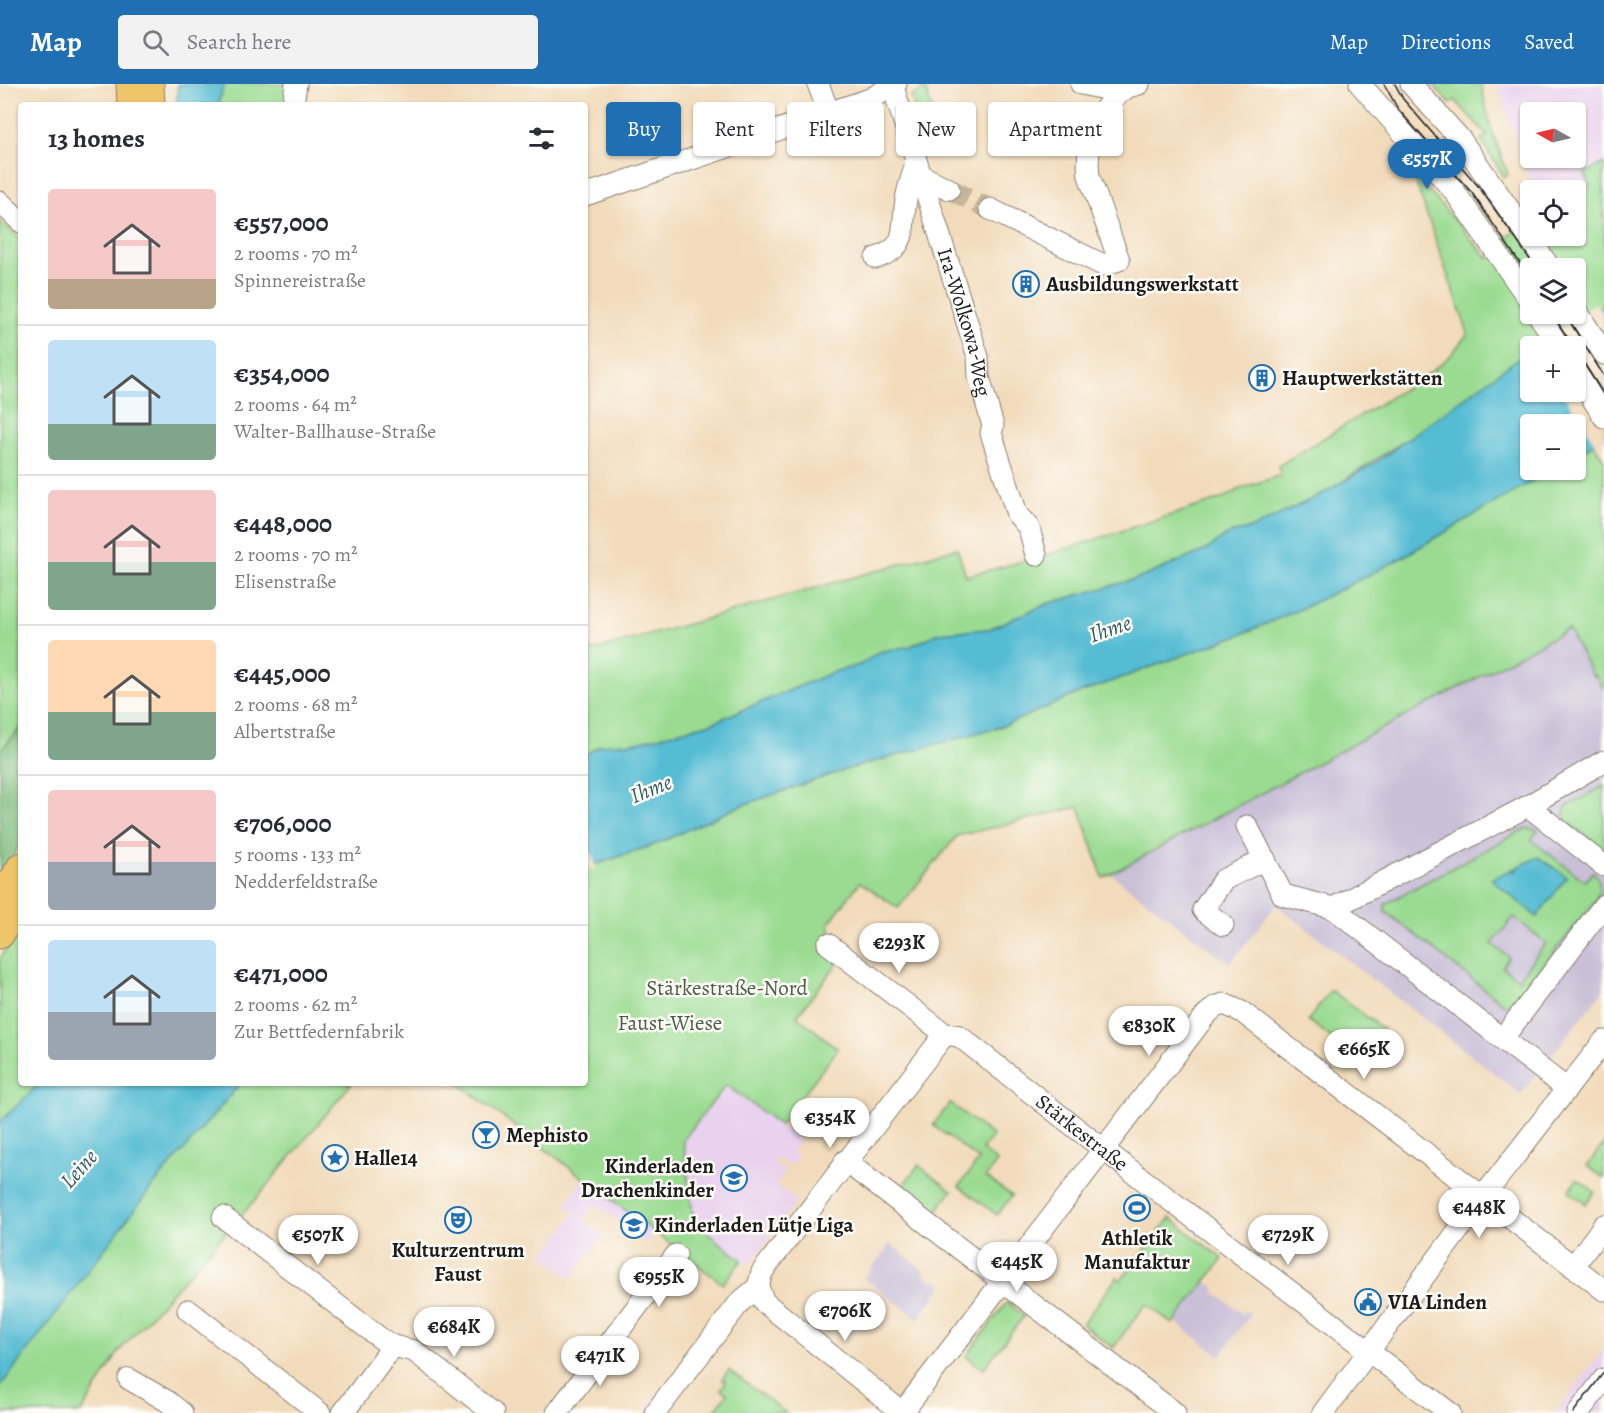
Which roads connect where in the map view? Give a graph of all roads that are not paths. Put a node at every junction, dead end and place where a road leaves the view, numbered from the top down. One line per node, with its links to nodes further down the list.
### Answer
1 (130, 84): 11 (main road)
2 (138, 84): 12 (street)
3 (150, 84): 13 (main road)
4 (296, 84): 14 (street)
5 (818, 84): 15 (street)
6 (1081, 84): 10 (street)
7 (1411, 84): 25 (street)
8 (894, 85): 16 (street); 18 (street, Ira-Wolkowa-Weg)
9 (1362, 85): 26 (street)
10 (1132, 87): 22 (street)
11 (131, 102)
12 (140, 102)
13 (151, 102)
14 (293, 102)
15 (825, 102)
16 (861, 102)
17 (787, 127): 20 (street)
18 (918, 168): 19 (street); 24 (street); 31 (street, Ira-Wolkowa-Weg)
19 (949, 189)
20 (588, 194)
21 (0, 202): 23 (street)
22 (990, 209)
23 (18, 219)
24 (876, 258)
25 (1543, 258)
26 (1520, 285)
27 (1585, 324): 28 (street)
28 (1604, 354)
29 (1586, 388): 30 (street)
30 (1604, 417)
31 (1036, 555)
32 (1604, 761): 33 (street)
33 (1528, 806): 36 (street); 41 (street)
34 (1247, 826): 35 (street)
35 (1265, 859): 41 (street); 42 (street)
36 (1604, 866)
37 (18, 871): 38 (main road)
38 (0, 902)
39 (1604, 905): 46 (street)
40 (18, 907): 43 (main road)
41 (1333, 908): 46 (street)
42 (1223, 925)
43 (0, 935)
44 (828, 944): 45 (street, Stärkestraße)
45 (945, 1034): 49 (street, Stärkestraße); 50 (street)
46 (1503, 1038): 48 (street)
47 (1604, 1041): 48 (street)
48 (1567, 1089): 51 (street)
49 (1104, 1150): 51 (street); 56 (street); 61 (street, Stärkestraße)
50 (845, 1161): 56 (street); 57 (street)
51 (1483, 1197): 55 (street); 61 (street)
52 (223, 1217): 60 (street)
53 (1604, 1226): 55 (street)
54 (676, 1255): 68 (street)
55 (1574, 1267): 58 (street)
56 (1002, 1281): 70 (street); 71 (street)
57 (758, 1287): 69 (street); 70 (street)
58 (1604, 1290)
59 (189, 1310): 65 (street)
60 (393, 1346): 66 (street); 67 (street)
61 (1369, 1352): 72 (street); 73 (street, Stärkestraße)
62 (129, 1379): 64 (street)
63 (1604, 1379): 74 (street)
64 (182, 1413)
65 (320, 1413)
66 (343, 1413)
67 (493, 1413)
68 (557, 1413)
69 (655, 1413)
70 (902, 1413)
71 (1175, 1413)
72 (1323, 1413)
73 (1450, 1413)
74 (1578, 1413)

